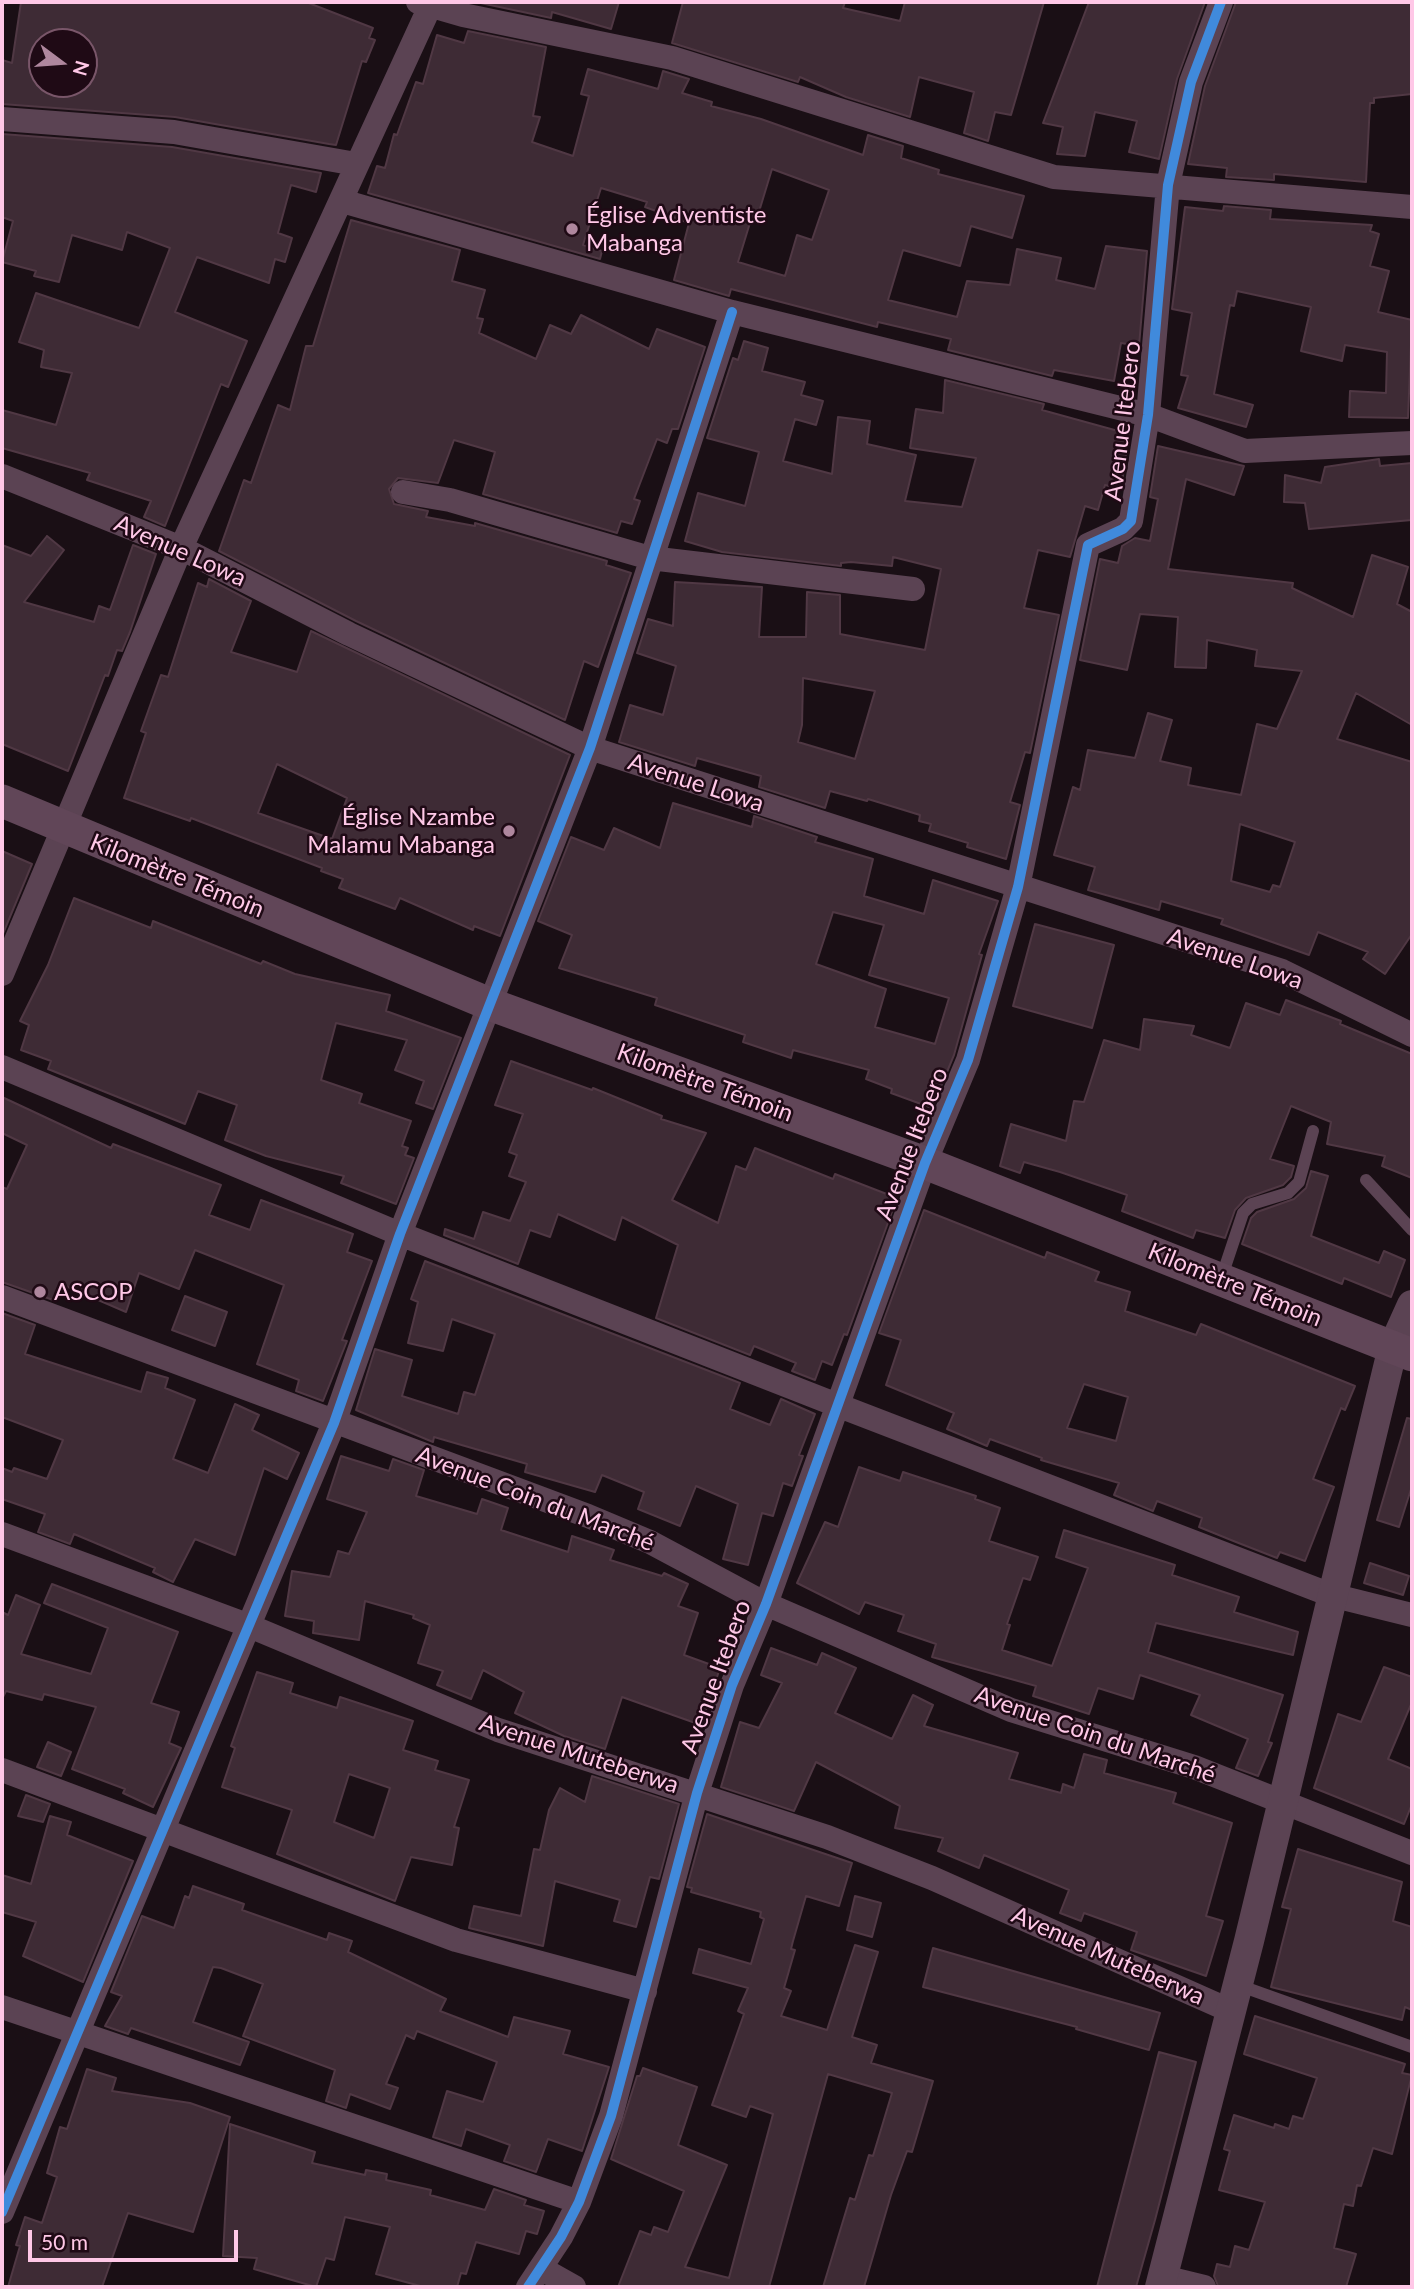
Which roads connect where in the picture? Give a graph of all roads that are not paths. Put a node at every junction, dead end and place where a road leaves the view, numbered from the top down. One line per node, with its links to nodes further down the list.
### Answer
1 (1221, 2): 5 (street, Avenue Itebero)
2 (427, 3): 4 (street); 5 (street)
3 (2, 119): 4 (street)
4 (356, 164): 6 (street)
5 (1168, 185): 7 (street); 9 (street, Avenue Itebero)
6 (342, 201): 8 (street); 13 (street)
7 (1412, 207)
8 (732, 312): 9 (street); 14 (street)
9 (1148, 415): 10 (street); 19 (street, Avenue Itebero)
10 (1412, 443)
11 (2, 476): 13 (street, Avenue Lowa)
12 (403, 492): 14 (street)
13 (181, 548): 16 (street, Avenue Lowa); 18 (street)
14 (650, 558): 15 (street); 16 (street)
15 (913, 589)
16 (590, 748): 19 (street, Avenue Lowa); 21 (street)
17 (2, 801): 18 (main road, Kilomètre Témoin)
18 (64, 829): 20 (street); 21 (main road, Kilomètre Témoin)
19 (1018, 887): 22 (street, Avenue Lowa); 25 (street, Avenue Itebero)
20 (2, 974)
21 (492, 1005): 25 (main road, Kilomètre Témoin); 28 (street)
22 (1412, 1035)
23 (2, 1067): 28 (street)
24 (1313, 1130): 29 (lane)
25 (925, 1163): 29 (main road, Kilomètre Témoin); 33 (street, Avenue Itebero)
26 (1366, 1181): 27 (lane)
27 (1412, 1230)
28 (400, 1234): 33 (street); 34 (street)
29 (1221, 1279): 32 (main road, Kilomètre Témoin)
30 (2, 1297): 34 (street, Avenue Coin du Marché)
31 (1412, 1305): 32 (street)
32 (1403, 1351): 36 (street)
33 (836, 1405): 36 (street); 37 (street, Avenue Itebero)
34 (334, 1423): 37 (street, Avenue Coin du Marché); 39 (street)
35 (2, 1535): 39 (street, Avenue Muteberwa)
36 (1331, 1595): 38 (street); 42 (street)
37 (766, 1604): 41 (street, Avenue Itebero); 42 (street, Avenue Coin du Marché)
38 (1412, 1615)
39 (247, 1625): 41 (street, Avenue Muteberwa); 43 (street)
40 (2, 1770): 43 (street)
41 (697, 1793): 45 (street, Avenue Itebero); 46 (street, Avenue Muteberwa)
42 (1281, 1802): 44 (street, Avenue Coin du Marché); 46 (street)
43 (164, 1831): 45 (street); 48 (street)
44 (1412, 1853)
45 (645, 1991): 50 (street, Avenue Itebero)
46 (1234, 1998): 49 (lane); 53 (street)
47 (2, 2007): 48 (street)
48 (76, 2034): 50 (street); 51 (street)
49 (1412, 2047)
50 (579, 2202): 52 (street, Avenue Itebero)
51 (2, 2212)
52 (535, 2278): 54 (street)
53 (1161, 2282): 55 (street)
54 (574, 2287)
55 (1204, 2287)

